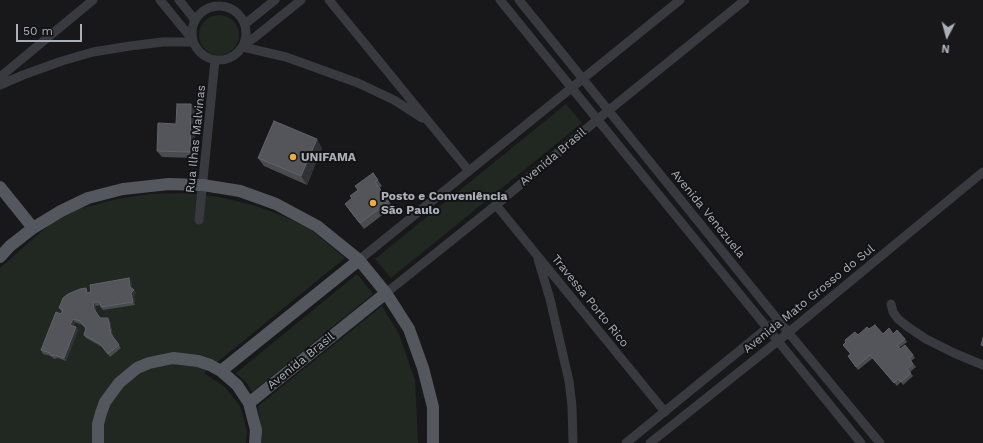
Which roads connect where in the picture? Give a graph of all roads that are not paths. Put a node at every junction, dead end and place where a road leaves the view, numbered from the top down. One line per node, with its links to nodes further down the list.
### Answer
1 (93, 0): 16 (street)
2 (160, 0): 13 (street)
3 (179, 0): 11 (street)
4 (275, 0): 12 (street)
5 (301, 0): 14 (street)
6 (329, 0): 22 (street)
7 (500, 0): 19 (street)
8 (519, 0): 17 (street, Avenida Venezuela)
9 (680, 0): 17 (street)
10 (744, 0): 20 (street, Avenida Brasil)
11 (195, 20): 12 (street); 13 (street)
12 (245, 24): 14 (street)
13 (193, 41): 15 (street); 18 (street)
14 (244, 45): 15 (street); 22 (street)
15 (216, 60): 25 (street, Rua Ilhas Malvinas)
16 (0, 76)
17 (582, 79): 19 (street); 20 (street, Avenida Venezuela)
18 (0, 86)
19 (572, 88): 21 (street); 23 (street)
20 (608, 111): 21 (street, Avenida Brasil); 35 (street, Avenida Venezuela)
21 (598, 119): 27 (street, Avenida Brasil); 36 (street)
22 (428, 122): 23 (street)
23 (469, 171): 32 (street)
24 (983, 172): 37 (street, Avenida Mato Grosso do Sul)
25 (204, 185): 28 (street, Rua Ilhas Malvinas); 29 (main road); 32 (main road)
26 (0, 188): 29 (main road)
27 (496, 205): 31 (street, Travessa Porto Rico); 33 (street, Avenida Brasil)
28 (199, 220)
29 (33, 228): 30 (main road)
30 (1, 252)
31 (536, 254): 42 (street, Travessa Porto Rico); 48 (street)
32 (359, 260): 33 (main road); 40 (main road)
33 (386, 293): 41 (main road, Avenida Brasil); 47 (main road)
34 (891, 304): 39 (street)
35 (778, 320): 36 (street, Avenida Mato Grosso do Sul); 37 (street, Avenida Venezuela)
36 (768, 328): 38 (street); 42 (street, Avenida Mato Grosso do Sul)
37 (789, 332): 38 (street, Avenida Mato Grosso do Sul); 43 (street, Avenida Venezuela)
38 (778, 341): 44 (street); 50 (street, Avenida Mato Grosso do Sul)
39 (983, 365)
40 (221, 371): 41 (main road); 45 (main road)
41 (249, 404): 46 (main road)
42 (665, 412): 49 (street, Avenida Mato Grosso do Sul)
43 (870, 430): 44 (street); 51 (street, Avenida Venezuela)
44 (858, 442)
45 (98, 443)
46 (255, 443)
47 (433, 443)
48 (573, 443)
49 (626, 443)
50 (650, 443)
51 (880, 443)

